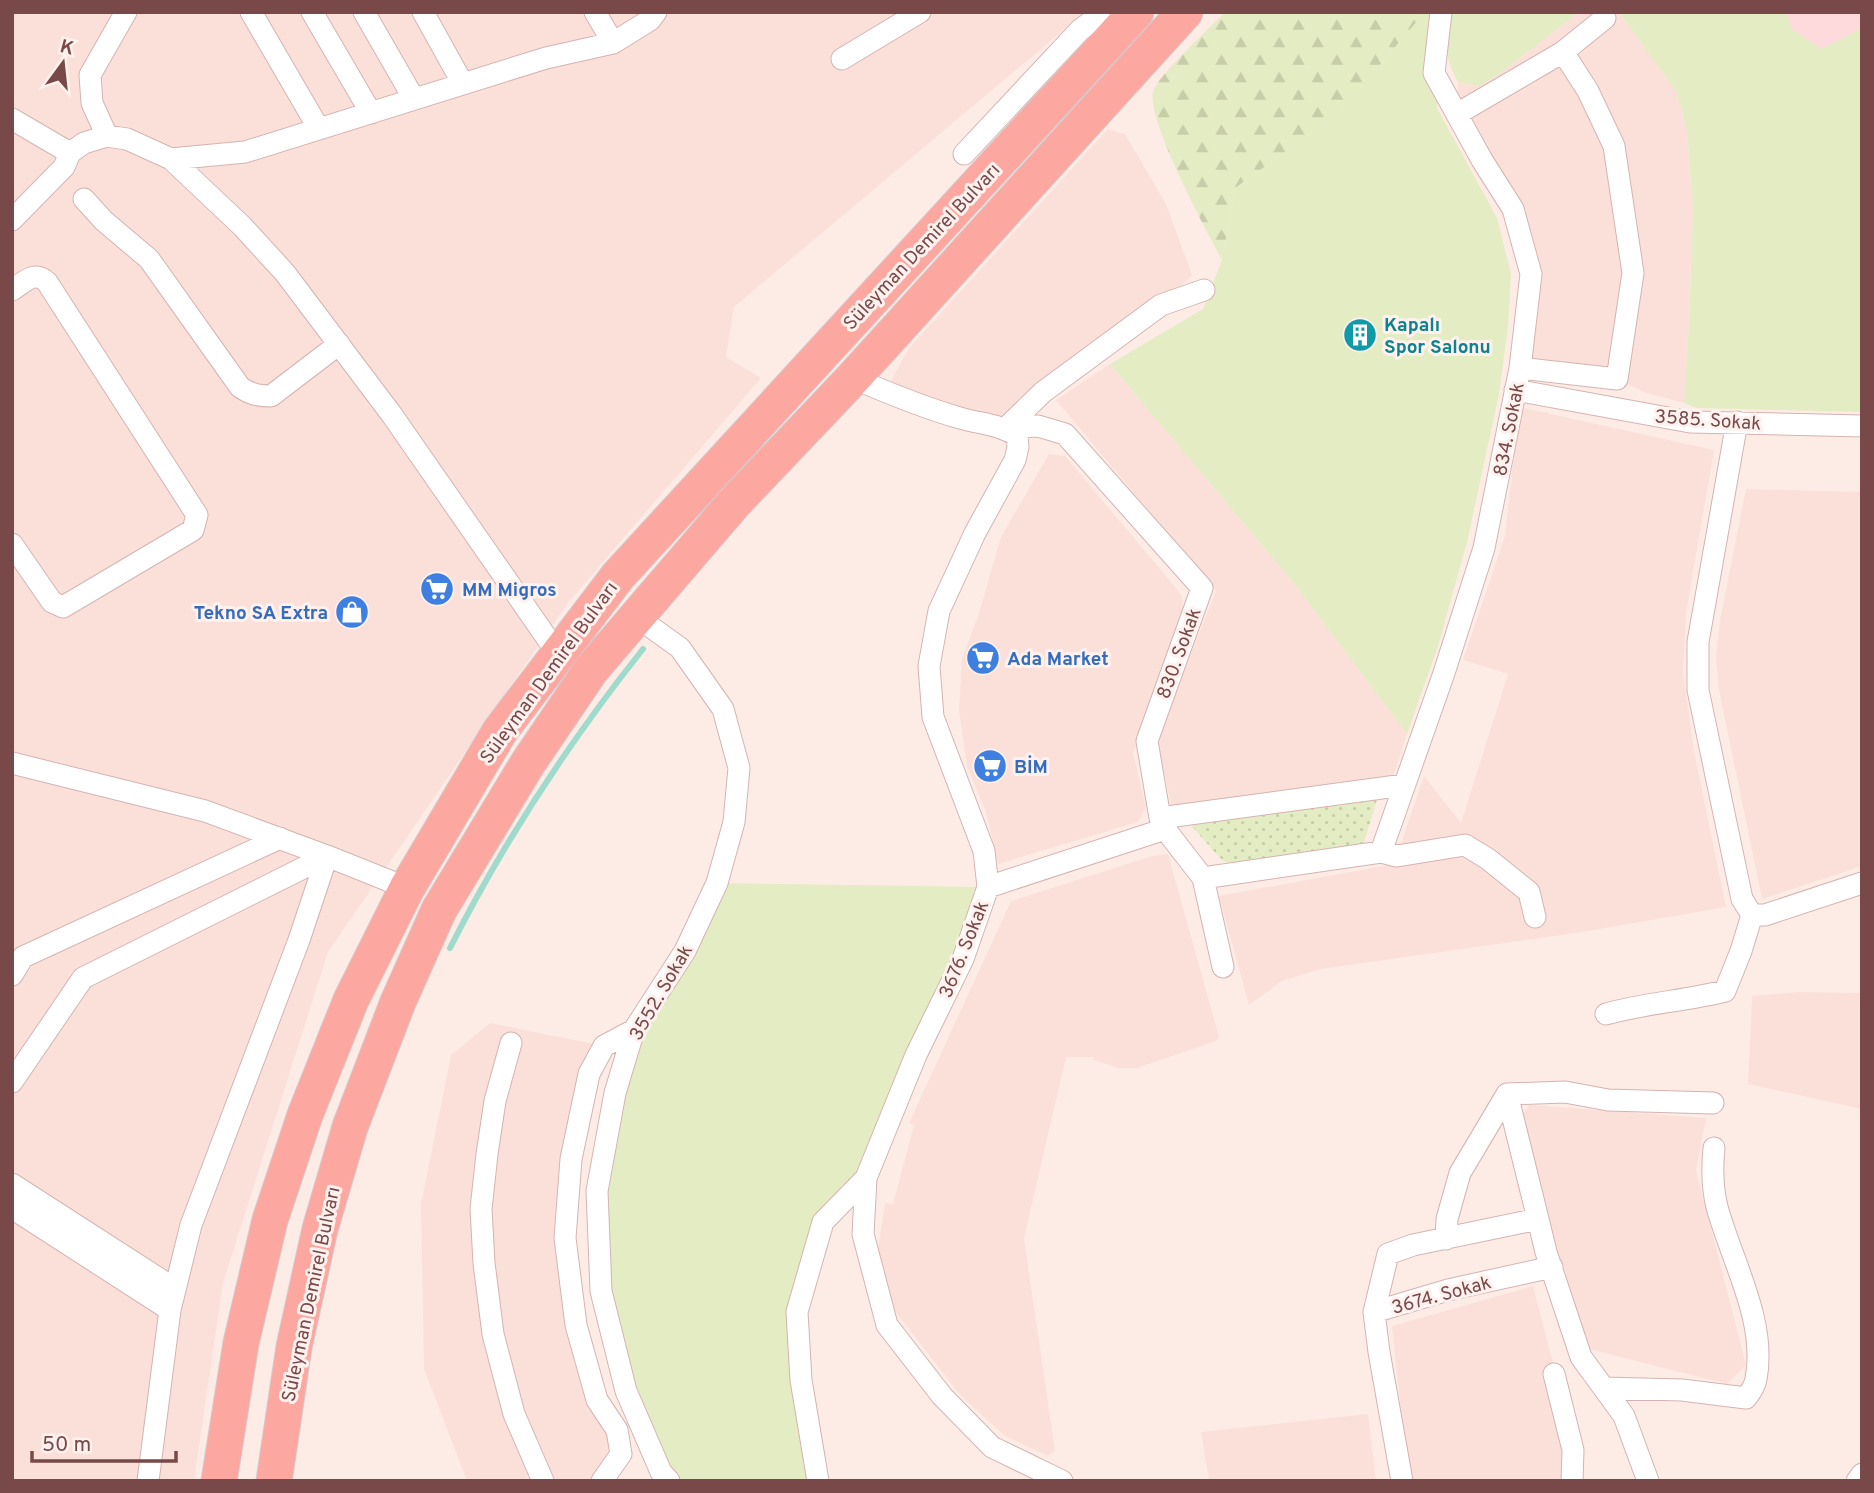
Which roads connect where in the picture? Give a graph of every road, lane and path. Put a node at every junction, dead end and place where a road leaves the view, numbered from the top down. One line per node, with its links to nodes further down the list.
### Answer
1 (126, 12): 23 (street)
2 (251, 12): 22 (street)
3 (312, 12): 19 (street)
4 (364, 12): 18 (street)
5 (423, 12): 17 (street)
6 (595, 12): 14 (street)
7 (656, 12): 14 (street)
8 (920, 12): 16 (street)
9 (1104, 12): 25 (street)
10 (1136, 12): 40 (highway, Süleyman Demirel Bulvarı)
11 (1185, 12): 33 (highway, Süleyman Demirel Bulvarı)
12 (1441, 12): 20 (street, 834. Sokak)
13 (1605, 18): 15 (street)
14 (613, 43): 17 (street)
15 (1563, 52): 20 (street); 32 (street)
16 (842, 59)
17 (463, 84): 18 (street)
18 (414, 99): 19 (street)
19 (370, 113): 22 (street)
20 (1457, 114): 32 (street, 834. Sokak)
21 (12, 119): 24 (street)
22 (319, 129): 26 (street)
23 (107, 135): 24 (street); 26 (street)
24 (70, 153): 28 (street)
25 (964, 153)
26 (171, 159): 31 (street)
27 (84, 199): 31 (street)
28 (12, 220)
29 (12, 290): 38 (street)
30 (1204, 290): 37 (street)
31 (339, 344): 40 (street)
32 (1520, 368): 34 (street, 834. Sokak)
33 (853, 377): 37 (street); 39 (highway, Süleyman Demirel Bulvarı)
34 (1515, 390): 35 (street, 3585. Sokak); 42 (street, 834. Sokak)
35 (1737, 422): 36 (street, 3585. Sokak); 51 (street)
36 (1862, 426)
37 (1006, 428): 43 (street, 830. Sokak); 49 (street, 3676. Sokak)
38 (12, 544)
39 (637, 617): 56 (street, 3552. Sokak); 77 (highway, Süleyman Demirel Bulvarı)
40 (558, 654): 50 (highway, Süleyman Demirel Bulvarı)
41 (12, 763): 44 (street)
42 (1404, 785): 43 (street); 45 (street, 834. Sokak)
43 (1162, 824): 47 (street, 830. Sokak); 49 (street)
44 (280, 838): 46 (street); 53 (street)
45 (1381, 852): 47 (street); 52 (street)
46 (327, 856): 50 (street); 58 (street); 70 (street)
47 (1203, 878): 54 (street, 830. Sokak)
48 (1862, 883): 51 (street)
49 (988, 887): 62 (street, 3676. Sokak)
50 (407, 888): 76 (highway, Süleyman Demirel Bulvarı)
51 (1752, 915): 55 (street)
52 (1535, 917)
53 (16, 960)
54 (1223, 967)
55 (1606, 1014)
56 (634, 1030): 79 (street); 80 (street, 3552. Sokak)
57 (511, 1043): 78 (street)
58 (12, 1082)
59 (1507, 1094): 60 (street); 67 (street); 68 (street)
60 (1713, 1104)
61 (1714, 1148): 73 (street)
62 (866, 1178): 64 (street); 66 (street, 3676. Sokak)
63 (12, 1184): 70 (street)
64 (837, 1207): 66 (street); 81 (street)
65 (12, 1208): 70 (street)
66 (864, 1216): 82 (street, 3676. Sokak)
67 (1538, 1219): 68 (street); 69 (street)
68 (1446, 1239): 71 (street)
69 (1552, 1267): 71 (street, 3674. Sokak); 73 (street)
70 (173, 1300): 75 (street)
71 (1374, 1312): 83 (street, 3674. Sokak)
72 (1554, 1374): 84 (street)
73 (1604, 1388): 85 (street)
74 (1862, 1474): 86 (street)
75 (148, 1481)
76 (219, 1481)
77 (274, 1481)
78 (544, 1481)
79 (602, 1481)
80 (669, 1481)
81 (818, 1481)
82 (1062, 1481)
83 (1402, 1481)
84 (1572, 1481)
85 (1648, 1481)
86 (1857, 1481)

